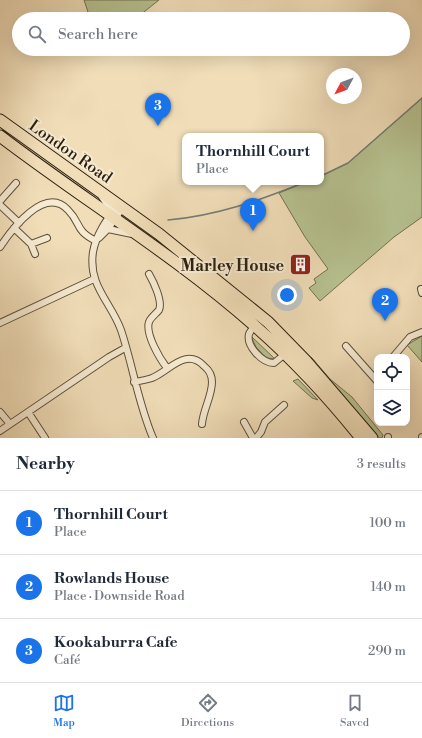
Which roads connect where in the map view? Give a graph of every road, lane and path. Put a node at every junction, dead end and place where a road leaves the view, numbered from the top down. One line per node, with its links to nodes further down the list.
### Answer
1 (0, 120): 6 (highway, London Road)
2 (0, 136): 6 (highway, London Road)
3 (16, 184): 4 (street)
4 (0, 201)
5 (0, 205): 7 (street)
6 (116, 212): 9 (street); 10 (highway); 12 (street); 28 (highway)
7 (19, 223): 8 (street); 12 (street)
8 (14, 228): 13 (street); 14 (street)
9 (108, 230): 10 (street); 12 (street)
10 (137, 236): 19 (highway)
11 (47, 238): 13 (street)
12 (96, 241): 17 (street)
13 (31, 244): 15 (street)
14 (0, 247)
15 (35, 254)
16 (149, 274): 25 (street)
17 (94, 279): 18 (street); 22 (street)
18 (0, 323)
19 (255, 326): 23 (highway); 23 (street)
20 (422, 332): 24 (street)
21 (346, 346): 26 (street)
22 (126, 348): 27 (street); 31 (street)
23 (285, 354): 28 (highway)
24 (396, 354)
25 (168, 368): 27 (street); 34 (street)
26 (374, 376)
27 (134, 382): 37 (street)
28 (331, 396): 39 (highway); 40 (highway)
29 (284, 405): 38 (street)
30 (0, 412): 33 (street)
31 (28, 412): 33 (street); 36 (street)
32 (244, 422): 38 (street)
33 (10, 424): 35 (street)
34 (202, 424)
35 (0, 431)
36 (45, 438)
37 (153, 438)
38 (254, 438)
39 (361, 438)
40 (372, 438)

